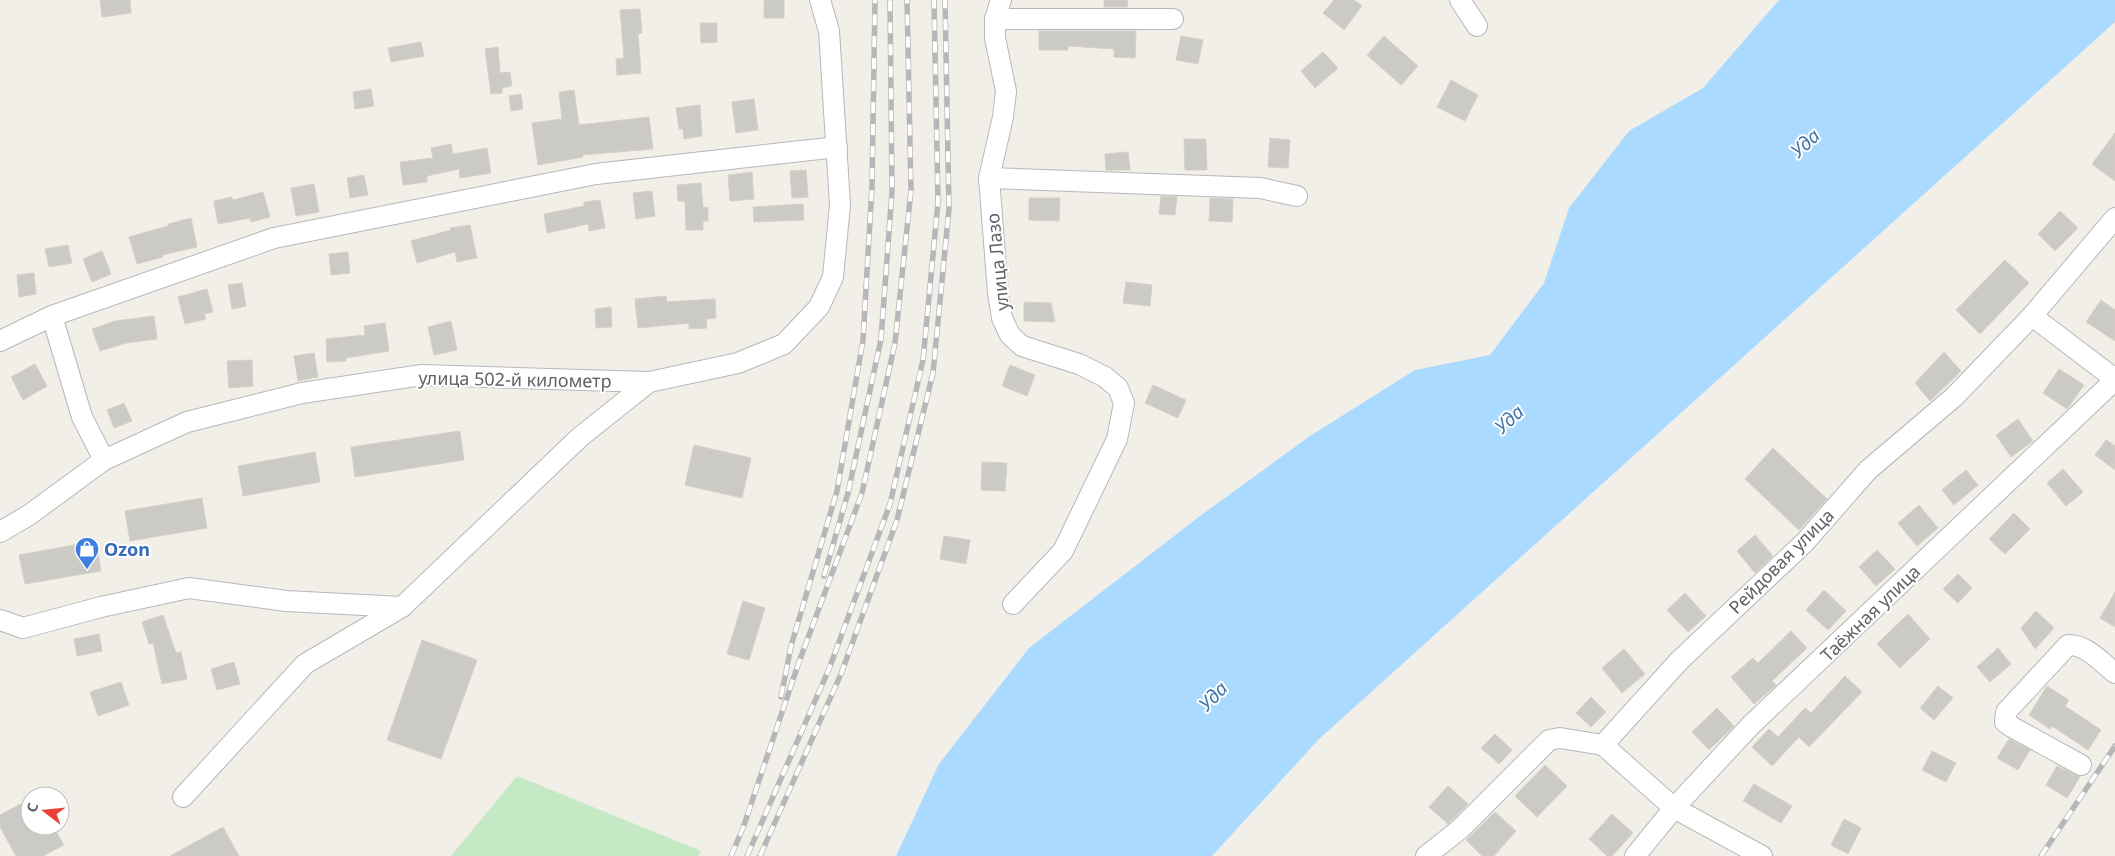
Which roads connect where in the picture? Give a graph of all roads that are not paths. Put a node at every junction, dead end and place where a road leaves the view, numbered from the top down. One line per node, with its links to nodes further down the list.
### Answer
1 (820, 0): 7 (street, улица 502-й километр)
2 (1001, 0): 4 (street, улица Лазо)
3 (1460, 0): 6 (street)
4 (994, 19): 5 (street); 8 (street, улица Лазо)
5 (1173, 19)
6 (1477, 26)
7 (837, 147): 11 (street); 15 (street, улица 502-й километр)
8 (989, 178): 9 (street); 18 (street, улица Лазо)
9 (1297, 196)
10 (2115, 218): 12 (street, Рейдовая улица)
11 (52, 316): 13 (street); 16 (street)
12 (2032, 316): 14 (street); 22 (street, Рейдовая улица)
13 (0, 342)
14 (2115, 380): 25 (street, Таёжная улица)
15 (649, 382): 16 (street, улица 502-й километр); 19 (street)
16 (104, 460): 17 (street, улица 502-й километр)
17 (0, 532)
18 (1014, 604)
19 (402, 607): 20 (street); 24 (street)
20 (0, 620)
21 (2115, 673): 23 (street)
22 (1604, 745): 25 (street); 26 (street)
23 (2081, 765)
24 (183, 797)
25 (1674, 808): 27 (street, Таёжная улица); 28 (street)
26 (1426, 856)
27 (1635, 856)
28 (1762, 856)

